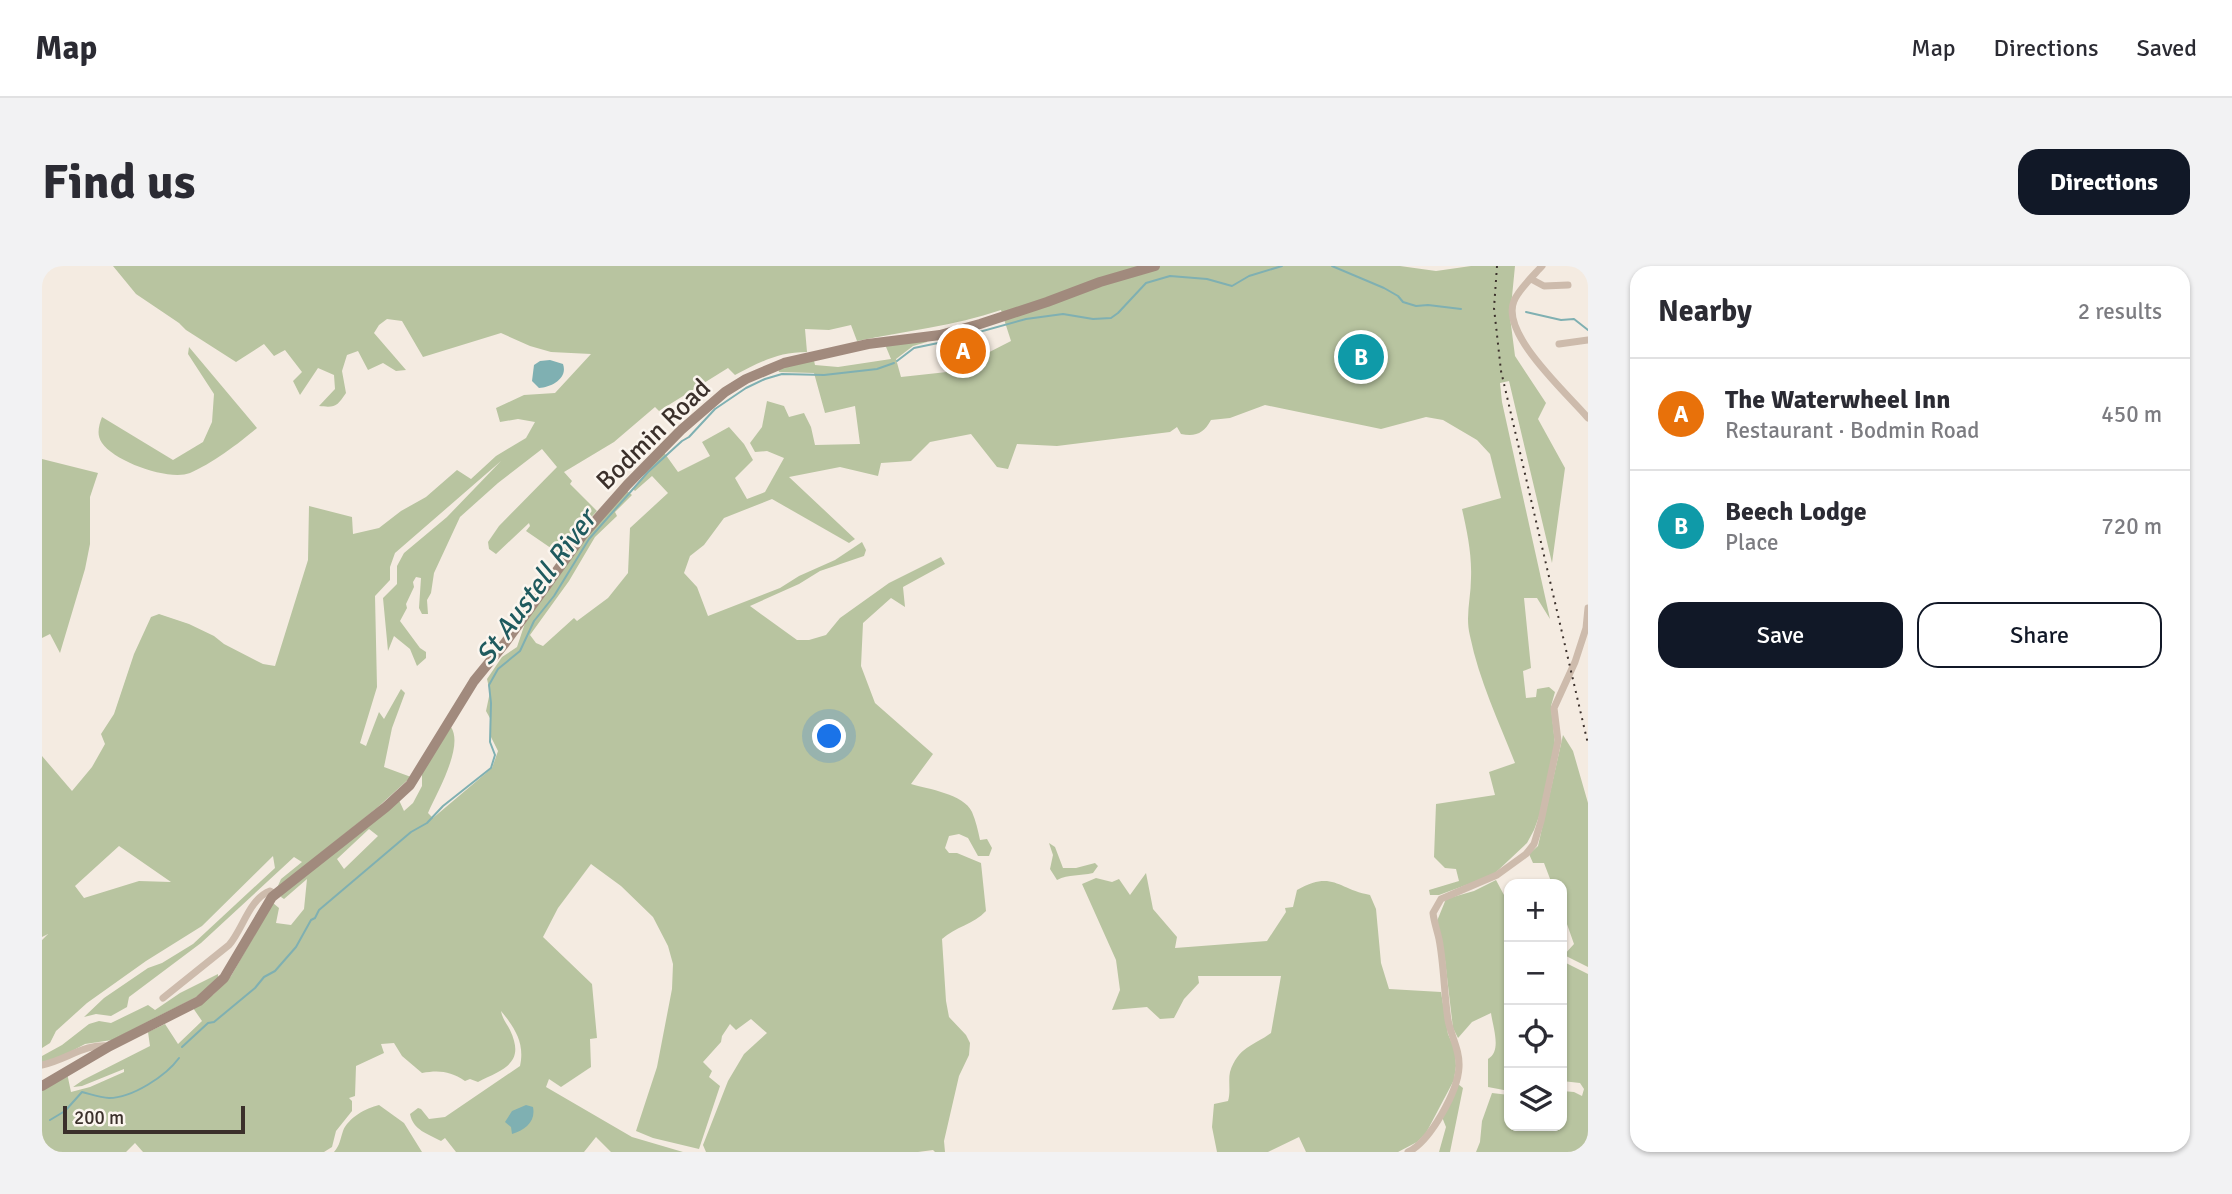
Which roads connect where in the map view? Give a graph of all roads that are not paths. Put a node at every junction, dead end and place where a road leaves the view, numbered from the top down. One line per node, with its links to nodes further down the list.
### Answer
1 (1155, 266): 9 (main road, Bodmin Road)
2 (1542, 266): 3 (street)
3 (1531, 279): 4 (street); 7 (street)
4 (1568, 285)
5 (1587, 342): 6 (street)
6 (1559, 344)
7 (1588, 418)
8 (1588, 608): 14 (street)
9 (275, 894): 10 (street); 11 (main road, Bodmin Road)
10 (163, 998)
11 (110, 1046): 12 (street); 13 (main road, Bodmin Road)
12 (42, 1065)
13 (42, 1086)
14 (1408, 1152)

